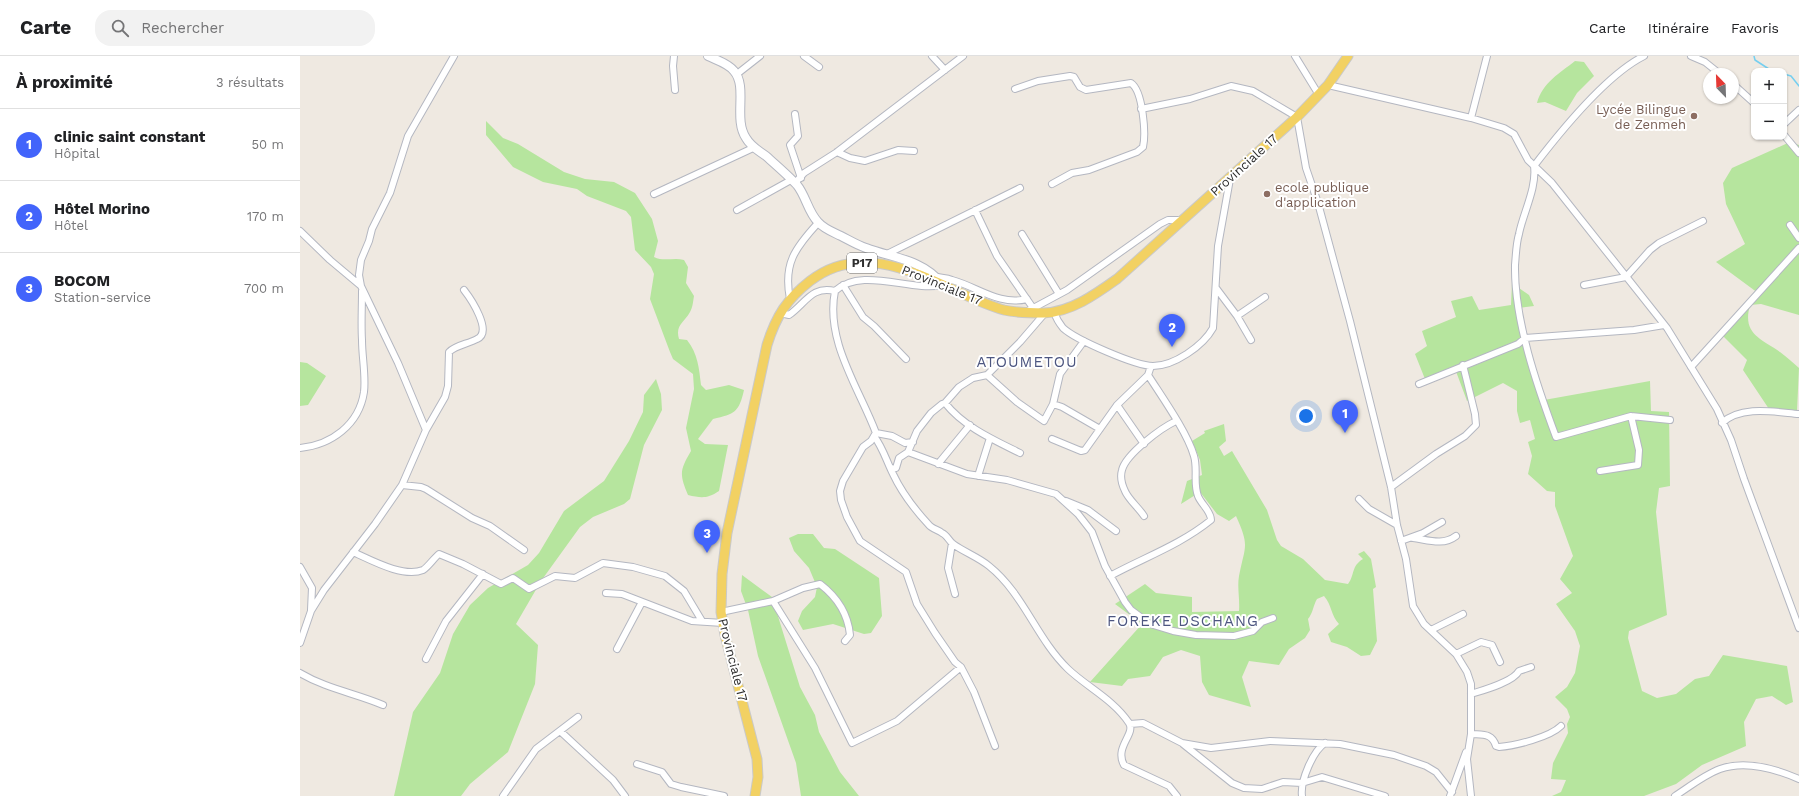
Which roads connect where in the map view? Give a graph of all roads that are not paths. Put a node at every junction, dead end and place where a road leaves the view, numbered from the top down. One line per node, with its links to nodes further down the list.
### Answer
1 (454, 56): 55 (street)
2 (674, 56): 20 (street)
3 (708, 56): 16 (street)
4 (760, 56): 16 (street)
5 (804, 56): 13 (street)
6 (932, 56): 15 (street)
7 (962, 56): 15 (street)
8 (1295, 56): 21 (street)
9 (1348, 56): 17 (main road, Provinciale 17 / P17)
10 (1487, 56): 27 (street)
11 (1644, 56): 34 (street)
12 (1691, 56): 14 (street)
13 (819, 66)
14 (1712, 68)
15 (945, 70): 32 (street)
16 (737, 74): 30 (street)
17 (1328, 85): 21 (main road, Provinciale 17 / P17); 27 (street)
18 (1015, 89): 23 (street)
19 (1739, 89): 22 (street)
20 (675, 90)
21 (1319, 95): 26 (main road, Provinciale 17 / P17)
22 (1751, 99)
23 (1142, 109): 26 (street); 37 (street)
24 (1799, 110): 28 (street)
25 (795, 114): 36 (street)
26 (1297, 117): 35 (main road, Provinciale 17 / P17); 102 (street)
27 (1471, 118): 34 (street)
28 (1787, 121)
29 (1787, 138): 33 (street)
30 (753, 148): 36 (street); 39 (street)
31 (914, 151): 32 (street)
32 (837, 152): 36 (street)
33 (1799, 152)
34 (1534, 166): 51 (street); 68 (street)
35 (1230, 179): 42 (main road, Provinciale 17 / P17); 56 (street)
36 (795, 180): 40 (street); 44 (street)
37 (1052, 184)
38 (1020, 188): 41 (street)
39 (654, 194)
40 (737, 210)
41 (974, 210): 50 (street); 62 (street)
42 (1183, 220): 59 (street); 64 (main road, Provinciale 17 / P17)
43 (1703, 221): 51 (street)
44 (818, 223): 50 (street); 61 (street)
45 (1790, 225): 48 (street)
46 (300, 231): 55 (street)
47 (1022, 234): 59 (street)
48 (1799, 238)
49 (1799, 248): 74 (street)
50 (887, 254): 52 (street)
51 (1626, 277): 54 (street); 67 (street)
52 (940, 282): 53 (street); 61 (main road, Provinciale 17 / P17); 62 (street); 63 (main road, Provinciale 17 / P17)
53 (843, 285): 58 (street); 71 (street)
54 (1584, 285)
55 (362, 288): 88 (street); 94 (street)
56 (1216, 288): 66 (street); 73 (street)
57 (464, 290): 88 (street)
58 (835, 291): 65 (street); 89 (street)
59 (1058, 294): 63 (street)
60 (1265, 297): 66 (street)
61 (790, 299): 65 (main road, Provinciale 17 / P17)
62 (1027, 299): 63 (street)
63 (1029, 310): 64 (main road, Provinciale 17 / P17)
64 (1050, 312): 70 (street); 75 (street)
65 (780, 313): 125 (main road, Provinciale 17 / P17)
66 (1237, 316): 69 (street)
67 (1664, 325): 68 (street); 74 (street)
68 (1525, 338): 72 (street); 82 (street)
69 (1251, 340)
70 (1084, 341): 73 (street); 79 (street)
71 (906, 359)
72 (1463, 365): 77 (street); 102 (street)
73 (1151, 366): 76 (street)
74 (1691, 367): 85 (street)
75 (987, 375): 78 (street); 79 (street)
76 (1148, 376): 80 (street); 84 (street)
77 (1419, 384)
78 (946, 403): 86 (street); 92 (street)
79 (1052, 404): 87 (street)
80 (1117, 405): 87 (street); 93 (street)
81 (1799, 414): 85 (street)
82 (1631, 416): 83 (street); 99 (street)
83 (1670, 420)
84 (1176, 421): 93 (street); 117 (street)
85 (1722, 423): 130 (street)
86 (970, 425): 90 (street); 97 (street)
87 (1100, 429): 91 (street)
88 (426, 430): 101 (street)
89 (875, 434): 92 (street); 98 (street); 138 (street)
90 (990, 438): 96 (street); 100 (street)
91 (1052, 439)
92 (913, 442): 95 (street)
93 (1144, 444): 105 (street)
94 (300, 448)
95 (908, 452): 97 (street); 98 (street)
96 (1020, 453)
97 (938, 464): 100 (street)
98 (891, 469): 112 (street)
99 (1600, 471)
100 (978, 476): 104 (street)
101 (402, 485): 113 (street); 114 (street)
102 (1391, 487): 107 (street)
103 (1359, 499): 107 (street)
104 (1064, 501): 108 (street); 117 (street)
105 (1144, 516)
106 (1442, 522): 110 (street)
107 (1397, 526): 111 (street)
108 (1116, 531)
109 (1456, 536): 110 (street)
110 (1413, 538): 111 (street)
111 (1402, 541): 131 (street)
112 (952, 543): 121 (street); 144 (street)
113 (524, 550)
114 (354, 552): 116 (street); 119 (street)
115 (300, 567): 118 (street)
116 (483, 574): 128 (street); 136 (street)
117 (1110, 576): 127 (street)
118 (312, 588): 119 (street); 124 (street)
119 (324, 590): 124 (street)
120 (606, 593): 123 (street)
121 (955, 594)
122 (773, 601): 125 (street); 132 (street); 138 (street)
123 (642, 602): 128 (street); 134 (street)
124 (311, 611): 133 (street)
125 (722, 612): 129 (main road, Provinciale 17 / P17)
126 (1463, 614): 131 (street)
127 (1272, 618)
128 (702, 621): 129 (street)
129 (723, 623): 159 (main road, Provinciale 17 / P17)
130 (1799, 628)
131 (1431, 630): 135 (street)
132 (845, 641)
133 (300, 643)
134 (617, 649)
135 (1456, 654): 137 (street); 141 (street)
136 (426, 659)
137 (1500, 662)
138 (961, 667): 150 (street)
139 (1531, 667): 141 (street)
140 (300, 673): 142 (street)
141 (1471, 694): 147 (street)
142 (383, 705)
143 (578, 717): 146 (street)
144 (1130, 724): 149 (street); 160 (street)
145 (1561, 726): 147 (street)
146 (560, 731): 156 (street); 157 (street)
147 (1471, 734): 151 (street)
148 (1325, 742): 149 (street); 154 (street); 155 (street)
149 (1182, 743): 154 (street)
150 (994, 746)
151 (1468, 749): 155 (street); 163 (street)
152 (637, 764): 158 (street)
153 (1799, 779): 164 (street)
154 (1302, 783): 161 (street); 162 (street)
155 (1451, 794)
156 (503, 796)
157 (625, 796)
158 (724, 796)
159 (755, 796)
160 (1177, 796)
161 (1302, 796)
162 (1385, 796)
163 (1471, 796)
164 (1675, 796)

